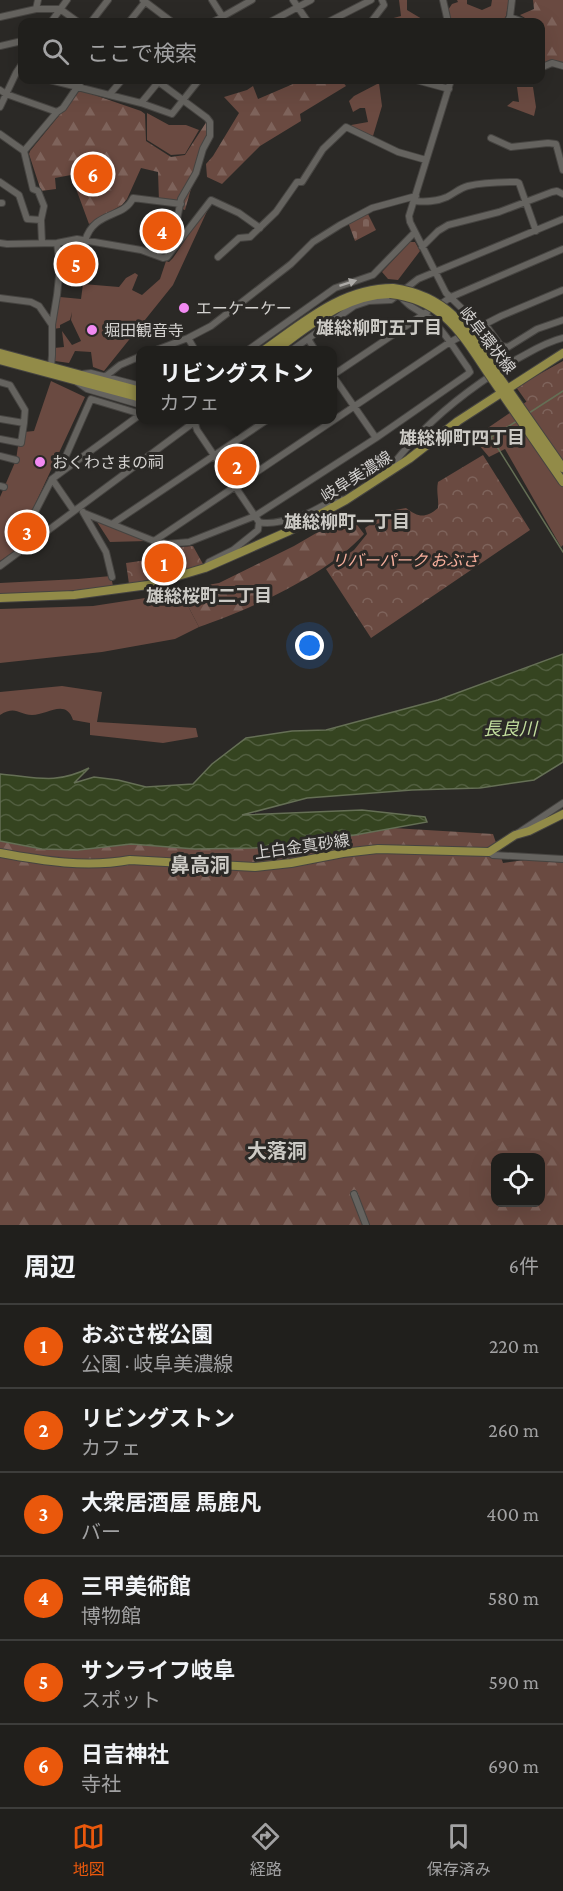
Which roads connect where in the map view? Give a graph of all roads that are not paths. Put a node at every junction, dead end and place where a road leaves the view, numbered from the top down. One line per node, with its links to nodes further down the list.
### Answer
1 (38, 0): 14 (street)
2 (67, 0): 15 (street)
3 (108, 0): 19 (street)
4 (212, 0): 22 (street)
5 (252, 0): 23 (street)
6 (293, 0): 13 (street)
7 (311, 0): 13 (street)
8 (371, 0): 26 (street)
9 (382, 0): 27 (street)
10 (443, 0): 28 (street)
11 (512, 0): 29 (street)
12 (144, 1): 20 (street); 21 (street)
13 (298, 7): 24 (street); 25 (street)
14 (36, 9): 15 (street); 16 (street)
15 (60, 9): 17 (street); 18 (street)
16 (0, 17)
17 (54, 18)
18 (72, 18)
19 (94, 18)
20 (132, 18)
21 (164, 18)
22 (224, 18)
23 (228, 18)
24 (277, 18)
25 (305, 18)
26 (336, 18)
27 (373, 18)
28 (447, 18)
29 (508, 18)
30 (18, 42): 31 (street)
31 (0, 46)
32 (545, 66): 33 (street)
33 (563, 66)
34 (18, 74): 45 (street)
35 (66, 84): 43 (street)
36 (80, 84): 43 (street)
37 (119, 84): 46 (street)
38 (155, 84): 48 (street)
39 (163, 84): 47 (street)
40 (196, 84): 47 (street)
41 (431, 84): 44 (street)
42 (450, 84): 44 (street)
43 (78, 87): 46 (street); 50 (street)
44 (449, 89): 54 (street)
45 (3, 92): 49 (street); 50 (street)
46 (109, 95): 48 (street)
47 (183, 99): 48 (street); 62 (street)
48 (141, 103)
49 (0, 107)
50 (57, 112): 53 (street)
51 (0, 134): 53 (street)
52 (491, 138): 55 (street)
53 (24, 151): 57 (street)
54 (426, 160): 60 (street); 65 (street)
55 (563, 170)
56 (0, 182): 59 (street)
57 (33, 189): 59 (street); 64 (street)
58 (563, 194): 61 (street)
59 (19, 195): 64 (street)
60 (415, 199): 61 (street); 67 (street); 86 (street)
61 (526, 203): 66 (street); 72 (street)
62 (181, 204): 68 (street); 74 (street)
63 (563, 219): 66 (street)
64 (40, 220): 70 (street)
65 (260, 228): 74 (street); 75 (street)
66 (536, 231): 76 (street)
67 (414, 233): 72 (street); 92 (street, one-way to 67)
68 (85, 241): 71 (street); 74 (street)
69 (0, 243): 70 (street)
70 (42, 243): 71 (street)
71 (57, 243): 84 (street)
72 (422, 248): 76 (street)
73 (563, 249): 79 (street)
74 (171, 251)
75 (218, 257)
76 (435, 272): 78 (street); 79 (street)
77 (563, 290): 85 (street)
78 (394, 292): 81 (main road, 岐阜環状線); 82 (street); 88 (street); 112 (main road, 岐阜環状線, bridge)
79 (450, 297): 82 (street); 85 (street)
80 (0, 298): 84 (street)
81 (336, 304): 93 (main road); 94 (main road, 岐阜環状線); 95 (main road, 岐阜環状線); 96 (main road)
82 (424, 314): 89 (street); 105 (street)
83 (563, 320): 85 (street)
84 (52, 325): 104 (street)
85 (483, 325): 89 (street); 103 (street)
86 (188, 338): 90 (street); 91 (street)
87 (563, 338): 103 (street)
88 (308, 339): 97 (street); 98 (street)
89 (450, 342): 116 (street); 126 (street)
90 (168, 346)
91 (192, 346)
92 (255, 346)
93 (263, 346)
94 (272, 346)
95 (282, 346)
96 (290, 346)
97 (299, 346)
98 (312, 346)
99 (0, 353): 104 (main road)
100 (563, 353): 112 (main road, 岐阜美濃線)
101 (136, 358): 106 (street)
102 (2, 362): 107 (main road)
103 (506, 366): 132 (street)
104 (51, 367): 107 (main road)
105 (337, 372)
106 (106, 376): 107 (street); 110 (street)
107 (76, 378): 111 (main road); 113 (main road); 115 (street)
108 (337, 381): 116 (street)
109 (0, 382): 121 (street)
110 (136, 385)
111 (136, 390)
112 (504, 390): 114 (main road, 岐阜環状線); 132 (main road, 岐阜美濃線)
113 (136, 396)
114 (512, 400): 131 (main road, 岐阜環状線); 134 (main road, 岐阜環状線)
115 (136, 404)
116 (354, 407): 119 (street); 126 (street)
117 (136, 412): 133 (street)
118 (136, 418): 133 (street)
119 (337, 418)
120 (0, 419): 121 (street)
121 (24, 423): 127 (street)
122 (191, 424): 137 (street)
123 (197, 424): 128 (street)
124 (261, 424): 128 (street)
125 (329, 424): 135 (street)
126 (376, 438): 139 (street)
127 (0, 439)
128 (213, 455): 135 (street); 140 (street)
129 (0, 456): 130 (street)
130 (16, 460)
131 (563, 468)
132 (387, 474): 136 (main road, 岐阜美濃線)
133 (55, 477): 137 (street); 141 (street)
134 (563, 482)
135 (235, 487): 139 (street); 142 (street)
136 (346, 500): 139 (street); 144 (main road, 岐阜美濃線)
137 (77, 509): 138 (street); 141 (street)
138 (84, 513): 140 (street); 145 (street)
139 (257, 519): 142 (street); 144 (street)
140 (112, 524): 142 (street)
141 (46, 532): 143 (street)
142 (154, 541)
143 (0, 566)
144 (205, 568): 146 (main road, 岐阜美濃線)
145 (112, 577)
146 (0, 598)
147 (563, 803): 149 (street)
148 (563, 814): 149 (main road)
149 (515, 835): 150 (main road)
150 (489, 852): 151 (main road, 上白金真砂線); 152 (street)
151 (0, 853)
152 (563, 859)
153 (354, 1194): 154 (street)
154 (366, 1225)

